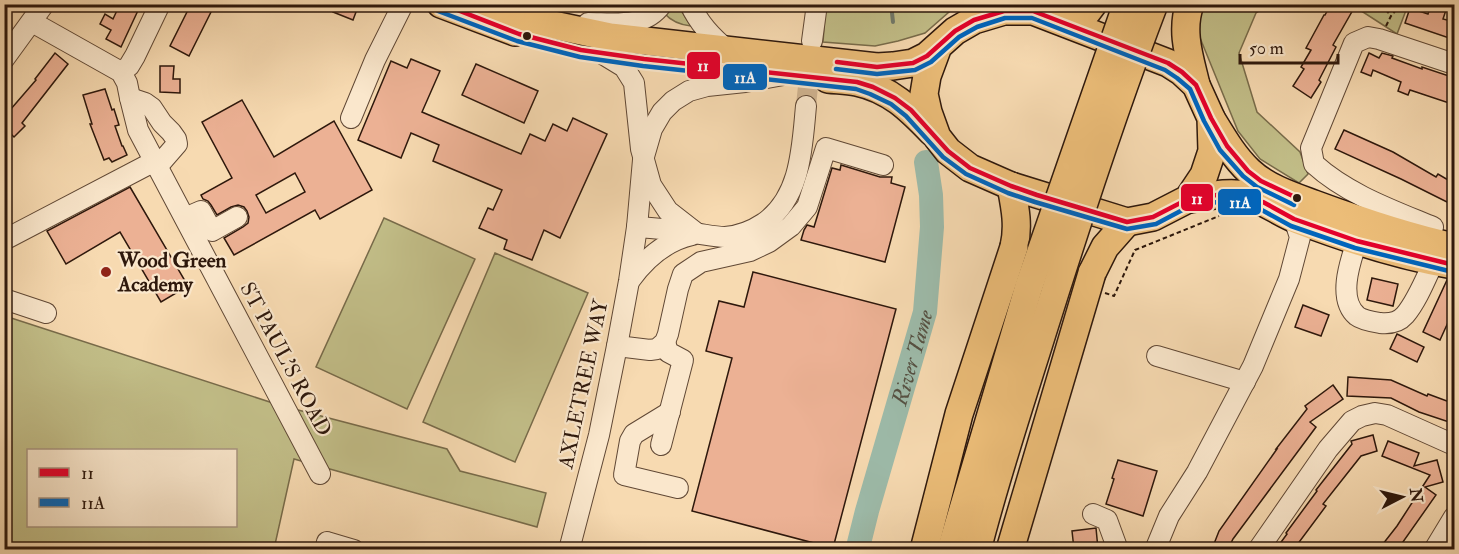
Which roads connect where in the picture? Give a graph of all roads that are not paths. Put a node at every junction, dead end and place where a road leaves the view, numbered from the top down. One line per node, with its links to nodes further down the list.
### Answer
1 (44, 4): 13 (street)
2 (160, 4): 22 (street)
3 (403, 4): 27 (street)
4 (441, 4): 19 (highway)
5 (491, 4): 15 (highway)
6 (662, 4): 15 (street)
7 (690, 4): 18 (street)
8 (817, 4): 16 (street)
9 (1093, 4): 14 (highway)
10 (1126, 4): 63 (highway, bridge)
11 (1154, 4): 64 (highway, bridge)
12 (1188, 9): 24 (highway)
13 (32, 22): 20 (street); 22 (street)
14 (1066, 23): 17 (highway); 24 (highway)
15 (549, 24): 18 (highway)
16 (812, 41)
17 (937, 49): 18 (highway); 29 (highway)
18 (729, 51)
19 (602, 53): 23 (highway); 30 (street, AXLETREE WAY)
20 (4, 60)
21 (1455, 64): 40 (street)
22 (120, 72): 25 (street, ST PAUL'S ROAD)
23 (789, 74): 29 (highway); 30 (street, AXLETREE WAY)
24 (1196, 85): 28 (highway)
25 (129, 98): 31 (street, ST PAUL'S ROAD); 31 (street)
26 (806, 106): 42 (street)
27 (351, 118)
28 (1211, 118): 34 (highway); 35 (highway)
29 (937, 137): 33 (highway)
30 (643, 160): 39 (street, AXLETREE WAY); 42 (street, AXLETREE WAY)
31 (156, 164): 36 (street, ST PAUL'S ROAD); 43 (street)
32 (883, 165): 48 (street)
33 (1011, 186): 38 (highway); 62 (highway, bridge)
34 (1188, 199): 35 (highway); 38 (highway)
35 (1292, 207): 40 (highway); 51 (street)
36 (185, 218): 37 (street); 55 (street, ST PAUL'S ROAD)
37 (237, 218)
38 (1127, 222): 65 (highway, bridge)
39 (637, 227): 42 (street); 45 (street, AXLETREE WAY)
40 (1365, 227): 41 (street); 44 (highway); 44 (street)
41 (1433, 227)
42 (697, 234): 45 (street)
43 (4, 240)
44 (1448, 258)
45 (630, 281): 49 (street, AXLETREE WAY)
46 (4, 300): 47 (street)
47 (46, 313)
48 (664, 342): 49 (street); 52 (street)
49 (617, 346): 61 (street, AXLETREE WAY)
50 (1164, 364): 51 (street)
51 (1245, 382): 67 (street)
52 (670, 412): 53 (street); 56 (street)
53 (661, 445)
54 (1455, 445): 68 (street)
55 (320, 474)
56 (678, 488)
57 (1093, 514): 66 (street)
58 (1455, 517): 69 (street)
59 (325, 549): 60 (street)
60 (354, 549)
61 (568, 549)
62 (924, 549)
63 (951, 549)
64 (977, 549)
65 (1010, 549)
66 (1118, 549)
67 (1155, 549)
68 (1258, 549)
69 (1434, 549)

